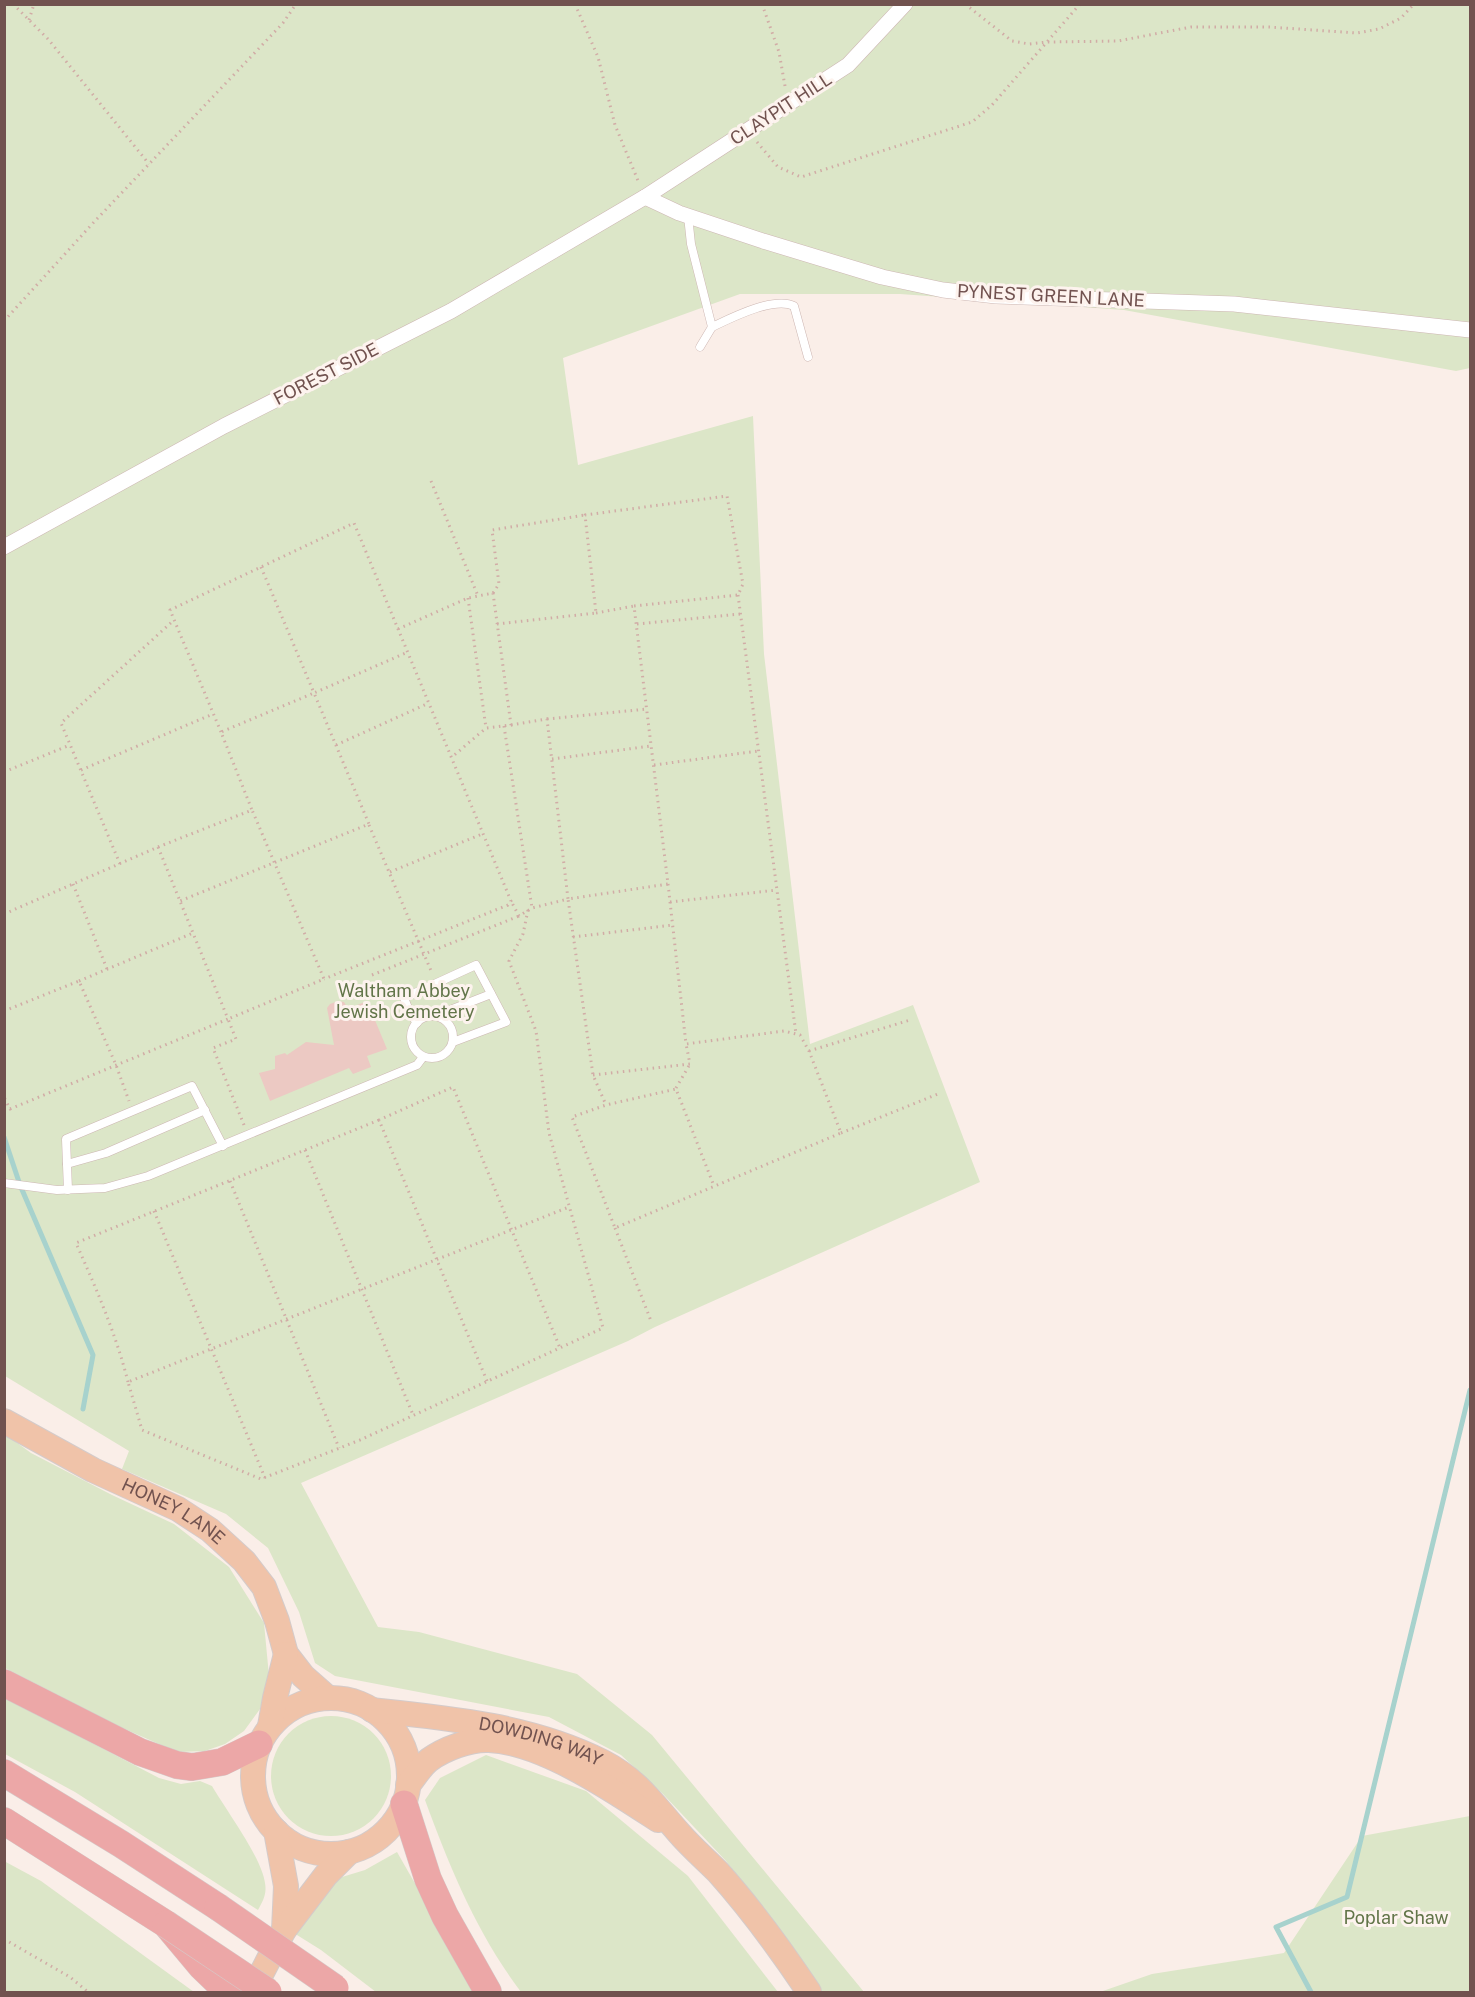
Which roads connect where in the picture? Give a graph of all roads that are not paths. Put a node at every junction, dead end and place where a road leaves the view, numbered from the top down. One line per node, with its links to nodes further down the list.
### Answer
1 (905, 4): 2 (street, CLAYPIT HILL)
2 (645, 197): 3 (street, PYNEST GREEN LANE); 8 (street, FOREST SIDE)
3 (687, 216): 4 (lane); 5 (street, PYNEST GREEN LANE)
4 (712, 327): 6 (lane); 7 (lane)
5 (1470, 330)
6 (700, 347)
7 (808, 357)
8 (4, 547)
9 (491, 994): 10 (lane); 11 (lane); 12 (lane)
10 (450, 1010)
11 (417, 1023): 12 (lane); 13 (lane)
12 (453, 1042): 13 (lane)
13 (423, 1057): 15 (lane)
14 (205, 1110): 15 (lane); 16 (lane); 16 (lane)
15 (223, 1146): 18 (lane)
16 (67, 1164): 18 (lane)
17 (4, 1183): 18 (lane)
18 (68, 1190)
19 (4, 1421): 20 (main road, HONEY LANE)
20 (286, 1654): 22 (main road, HONEY LANE); 24 (main road, HONEY LANE)
21 (4, 1683): 24 (highway)
22 (328, 1698): 23 (main road); 24 (main road)
23 (372, 1710): 26 (main road); 29 (main road, DOWDING WAY)
24 (265, 1735): 28 (main road)
25 (4, 1773): 33 (highway, bridge)
26 (406, 1794): 29 (main road, DOWDING WAY); 30 (main road); 37 (highway)
27 (4, 1821): 31 (highway)
28 (276, 1831): 30 (main road); 32 (main road)
29 (680, 1834): 38 (main road, DOWDING WAY)
30 (350, 1852): 32 (main road)
31 (166, 1924): 34 (highway, bridge); 36 (highway, bridge)
32 (284, 1930): 35 (main road)
33 (339, 1990)
34 (228, 1992)
35 (255, 1992)
36 (268, 1992)
37 (488, 1992)
38 (809, 1992)

